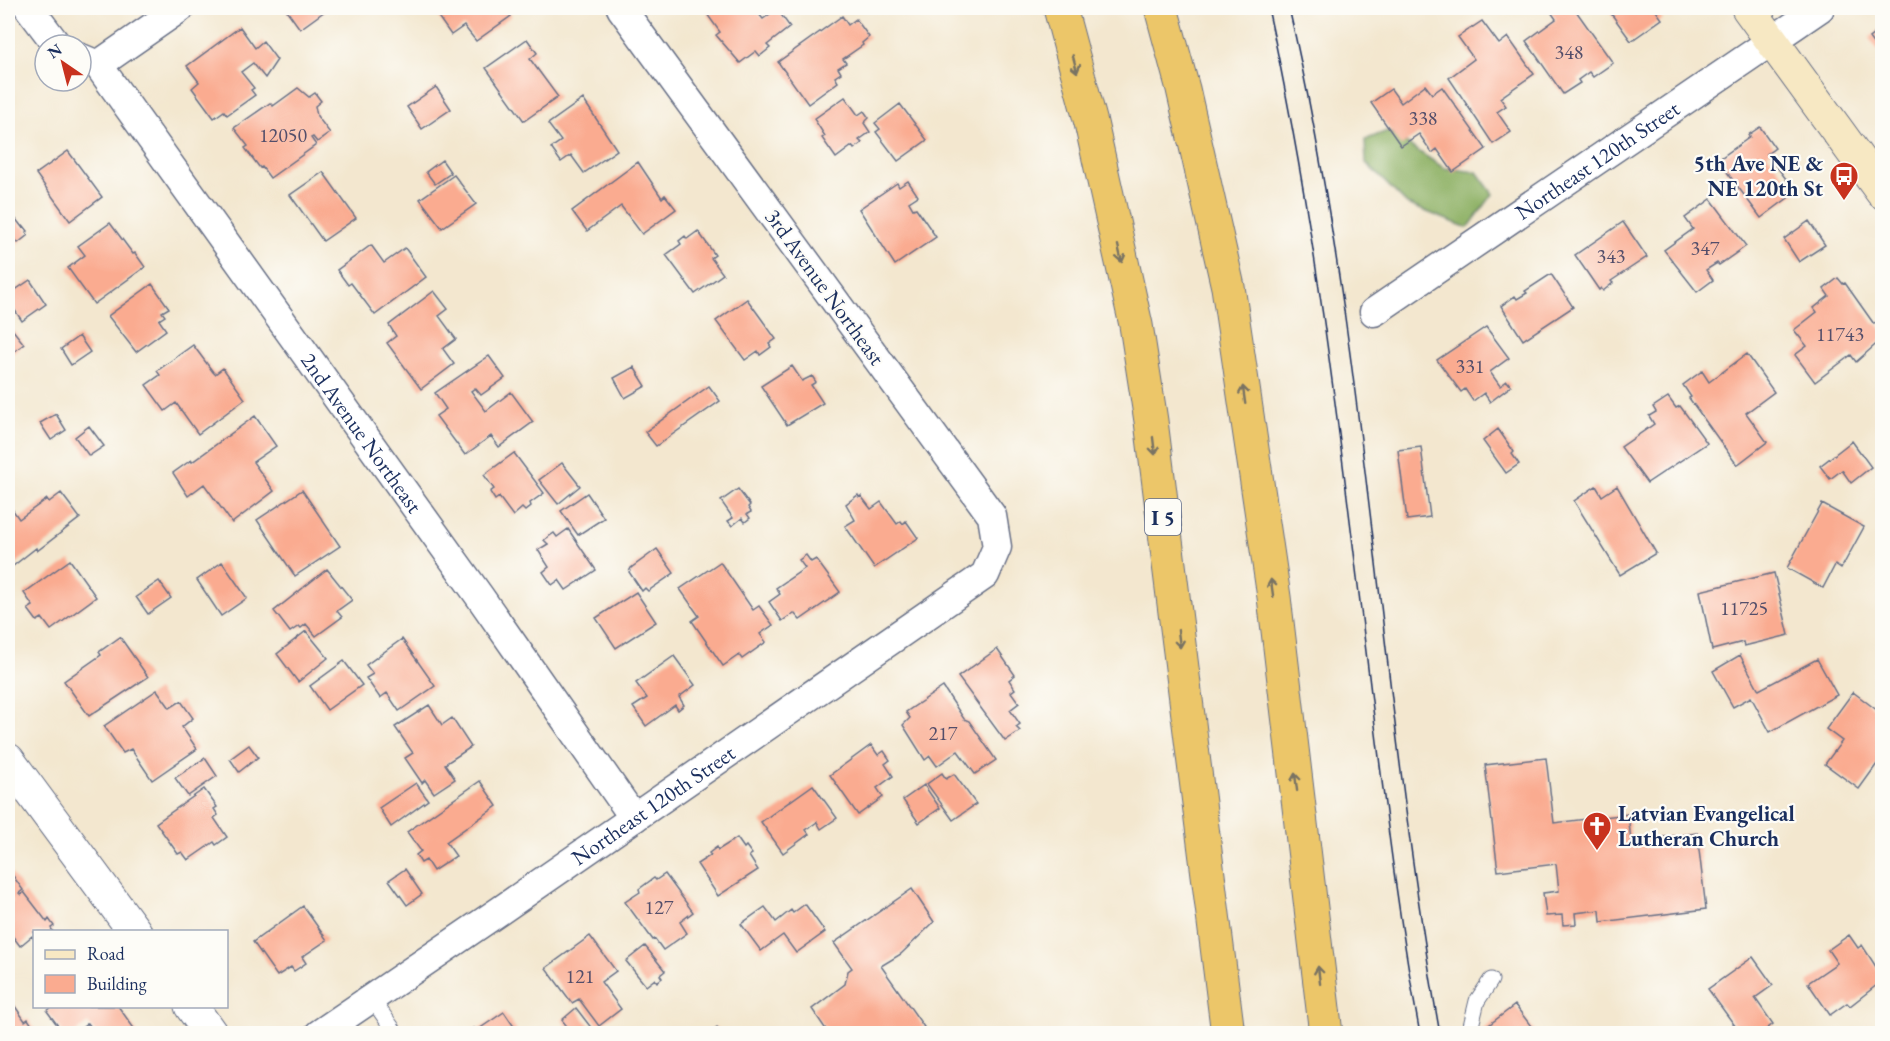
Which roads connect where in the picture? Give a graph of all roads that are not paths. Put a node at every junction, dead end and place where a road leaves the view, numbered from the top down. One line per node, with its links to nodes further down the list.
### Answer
1 (29, 8): 8 (street)
2 (180, 8): 10 (street)
3 (621, 8): 14 (street, 3rd Avenue Northeast)
4 (1060, 8): 24 (highway, I 5, one-way to 24)
5 (1161, 8): 25 (highway, one-way to 5)
6 (1748, 8): 9 (main road)
7 (1820, 8): 9 (street, Northeast 120th Street)
8 (48, 33)
9 (1772, 40): 12 (main road); 13 (street, Northeast 120th Street)
10 (93, 59)
11 (93, 65): 16 (street, 2nd Avenue Northeast)
12 (1882, 192)
13 (1374, 312)
14 (985, 575): 16 (street, Northeast 120th Street)
15 (8, 760): 17 (street)
16 (634, 818): 19 (street, Northeast 120th Street)
17 (134, 930)
18 (1491, 980): 26 (lane)
19 (372, 999): 21 (lane); 23 (street, Northeast 120th Street)
20 (192, 1008): 22 (street)
21 (393, 1029)
22 (211, 1034)
23 (319, 1034)
24 (1228, 1034)
25 (1326, 1034)
26 (1469, 1034)

